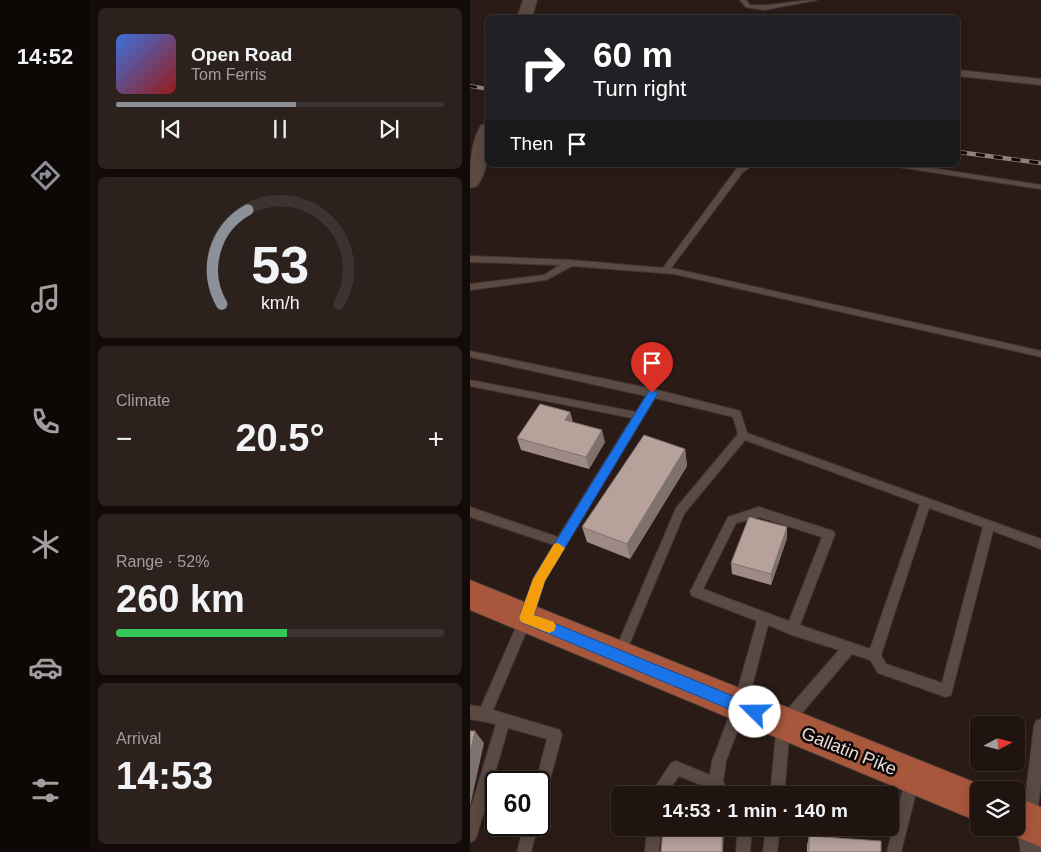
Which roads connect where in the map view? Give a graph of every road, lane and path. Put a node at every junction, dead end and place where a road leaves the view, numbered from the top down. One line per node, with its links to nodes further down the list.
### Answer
1 (530, 0): 6 (main road)
2 (742, 0): 5 (lane)
3 (771, 0): 5 (lane)
4 (811, 0): 5 (lane)
5 (776, 6)
6 (525, 15)
7 (960, 73): 8 (street)
8 (1041, 82)
9 (485, 138): 12 (main road)
10 (745, 167): 16 (lane)
11 (911, 167): 13 (lane)
12 (470, 182)
13 (1041, 187)
14 (470, 259): 15 (lane)
15 (571, 263): 16 (lane); 17 (lane)
16 (665, 270): 19 (lane)
17 (470, 286)
18 (470, 354): 21 (lane)
19 (1041, 354)
20 (470, 383): 22 (lane)
21 (652, 393): 22 (lane); 23 (lane)
22 (639, 416): 27 (lane)
23 (743, 435): 24 (lane); 34 (lane)
24 (926, 501): 26 (lane); 35 (lane)
25 (470, 512): 27 (lane)
26 (990, 524): 28 (lane); 35 (lane)
27 (561, 543): 30 (lane)
28 (1041, 544)
29 (470, 595): 30 (main road, Gallatin Pike)
30 (526, 618): 34 (main road, Gallatin Pike); 38 (lane)
31 (764, 618): 32 (lane); 32 (lane); 36 (lane)
32 (792, 629): 33 (lane)
33 (849, 648): 35 (lane); 40 (lane)
34 (618, 656): 36 (main road, Gallatin Pike)
35 (874, 656)
36 (740, 706): 40 (main road, Gallatin Pike); 44 (lane)
37 (470, 712): 38 (lane)
38 (484, 714): 39 (lane)
39 (504, 720): 42 (lane); 49 (lane)
40 (784, 724): 43 (main road, Gallatin Pike); 46 (lane)
41 (1041, 726): 48 (lane)
42 (546, 771)
43 (913, 777): 47 (main road, Gallatin Pike); 58 (lane)
44 (716, 784): 45 (lane)
45 (663, 786)
46 (779, 786)
47 (970, 799)
48 (1030, 829)
49 (470, 835)
50 (528, 836): 54 (lane)
51 (653, 836): 55 (lane)
52 (744, 836): 56 (lane)
53 (772, 836): 57 (lane)
54 (524, 852)
55 (652, 852)
56 (743, 852)
57 (770, 852)
58 (894, 852)

